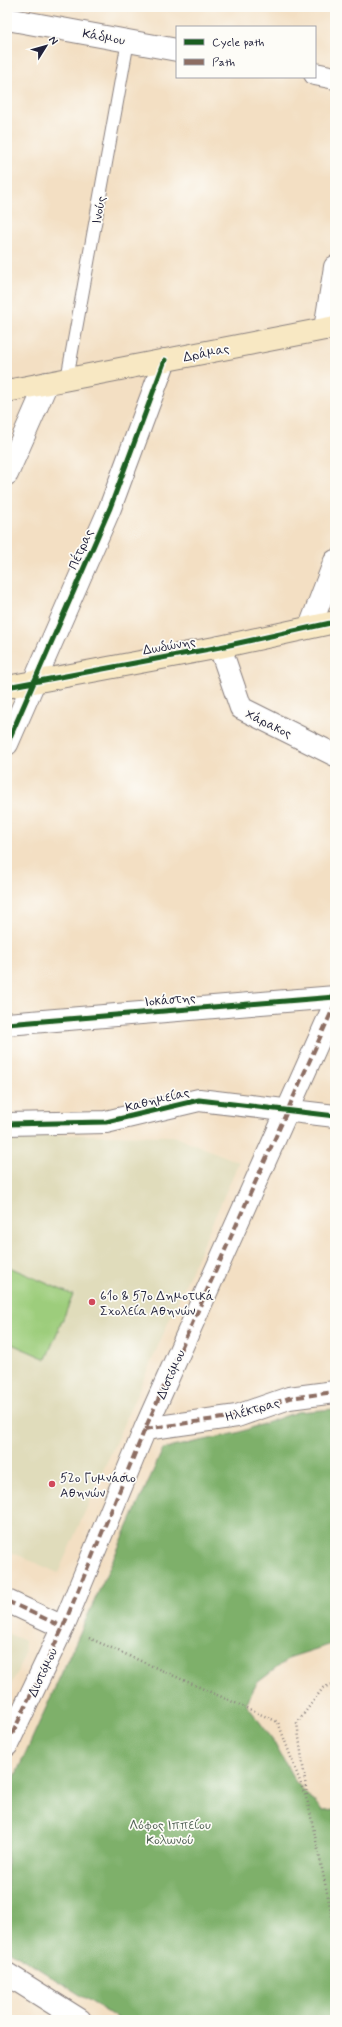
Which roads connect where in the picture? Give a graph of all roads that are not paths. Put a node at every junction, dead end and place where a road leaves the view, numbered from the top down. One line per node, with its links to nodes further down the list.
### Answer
1 (7, 19): 2 (street, Κάδμου)
2 (128, 41): 3 (street, Κάδμου); 9 (lane, Ινούς)
3 (176, 50)
4 (316, 74): 5 (street)
5 (335, 78)
6 (335, 267): 7 (street)
7 (330, 328): 8 (street, Δράμας)
8 (165, 360): 9 (street, Δράμας); 16 (street, Πέτρας)
9 (57, 381): 10 (street, Δράμας); 11 (street, Ινούς)
10 (7, 391)
11 (7, 474)
12 (335, 561): 14 (street)
13 (335, 622): 14 (street, Δωδώνης)
14 (310, 627): 15 (street, Δωδώνης)
15 (220, 647): 16 (street, Δωδώνης); 19 (street, Χάρακος)
16 (33, 681): 17 (street, Δωδώνης); 18 (street, Πέτρας)
17 (7, 687)
18 (7, 744)
19 (335, 754)
20 (335, 997): 22 (street, Ιοκάστης)
21 (335, 1004): 23 (street, Διστόμου)
22 (7, 1024)
23 (288, 1110): 24 (street, Καθημείας); 25 (street, Καθημείας); 27 (street, Διστόμου)
24 (335, 1116)
25 (7, 1124)
26 (335, 1392): 27 (street, Ηλέκτρας)
27 (145, 1429): 29 (street, Διστόμου)
28 (7, 1601): 29 (street)
29 (63, 1627): 30 (street, Διστόμου)
30 (7, 1745)
31 (7, 1974): 32 (street)
32 (80, 2020)

